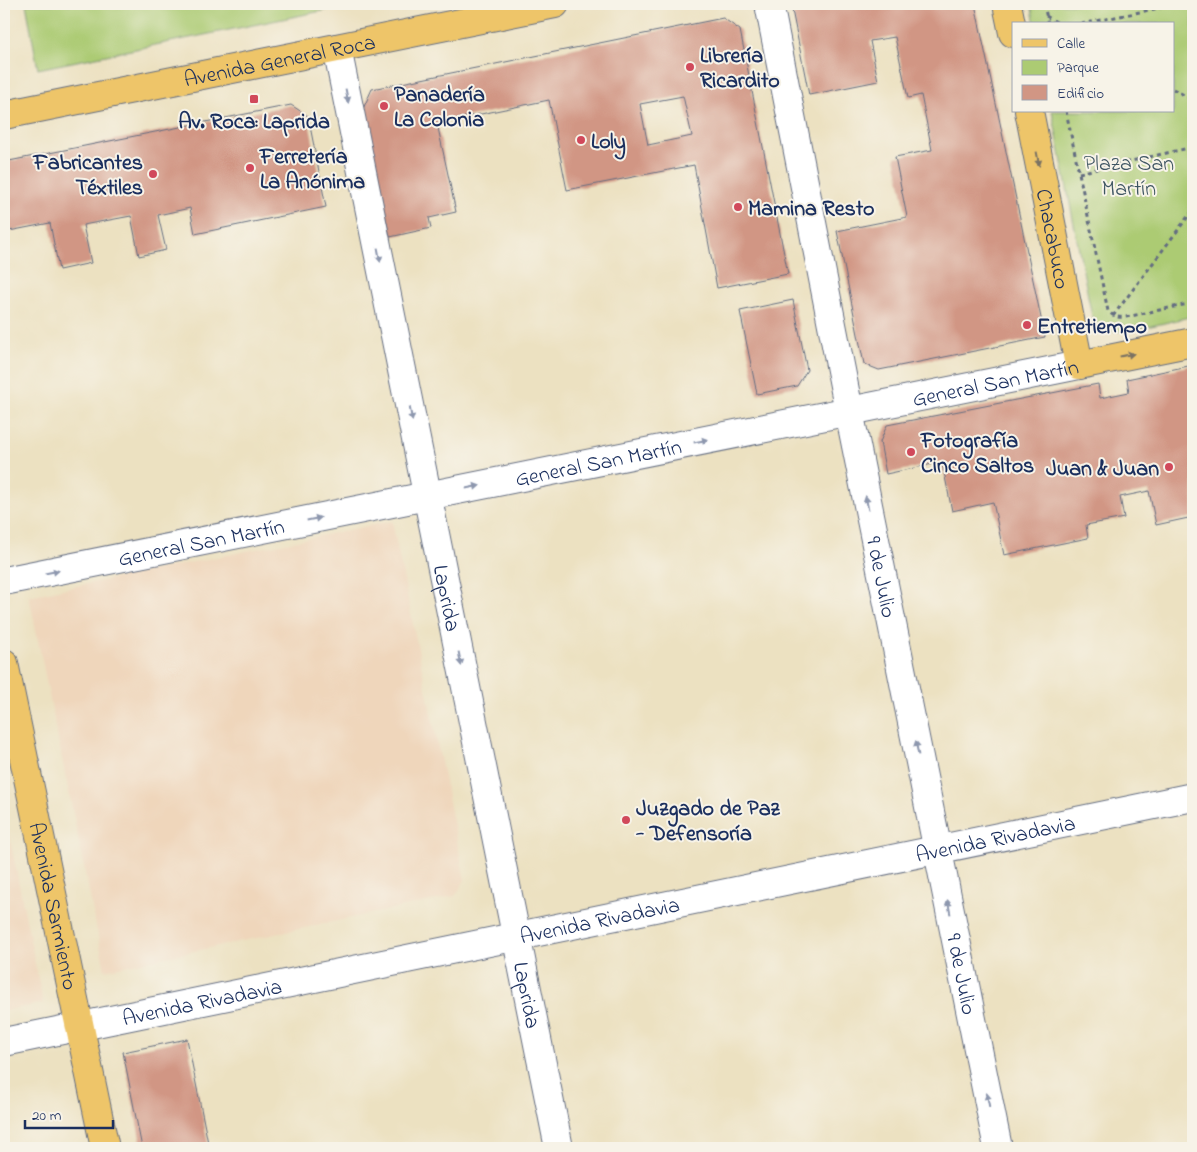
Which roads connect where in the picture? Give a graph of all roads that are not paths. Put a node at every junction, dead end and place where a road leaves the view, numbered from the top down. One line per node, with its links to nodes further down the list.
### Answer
1 (555, 4): 5 (main road, Avenida General Roca)
2 (769, 4): 10 (street, 9 de Julio)
3 (1008, 4): 4 (main road)
4 (1012, 27)
5 (337, 48): 7 (main road, Avenida General Roca); 11 (street, Laprida, one-way to 11)
6 (1029, 112): 9 (main road, Chacabuco, one-way to 9)
7 (4, 116)
8 (1193, 342): 9 (main road, General San Martín, one-way to 8)
9 (1079, 365): 10 (street, General San Martín)
10 (849, 411): 11 (street, General San Martín, one-way to 10); 15 (street, 9 de Julio, one-way to 10)
11 (428, 496): 12 (street, General San Martín, one-way to 11); 16 (street, Laprida, one-way to 16)
12 (4, 581)
13 (4, 663): 17 (main road, Avenida Sarmiento)
14 (1193, 797): 15 (street, Avenida Rivadavia)
15 (937, 849): 16 (street, Avenida Rivadavia); 21 (street, 9 de Julio, one-way to 15)
16 (516, 936): 17 (street, Avenida Rivadavia); 20 (street, Laprida)
17 (80, 1026): 18 (street, Avenida Rivadavia); 19 (main road, Avenida Sarmiento)
18 (4, 1042)
19 (105, 1148)
20 (559, 1148)
21 (998, 1148)

